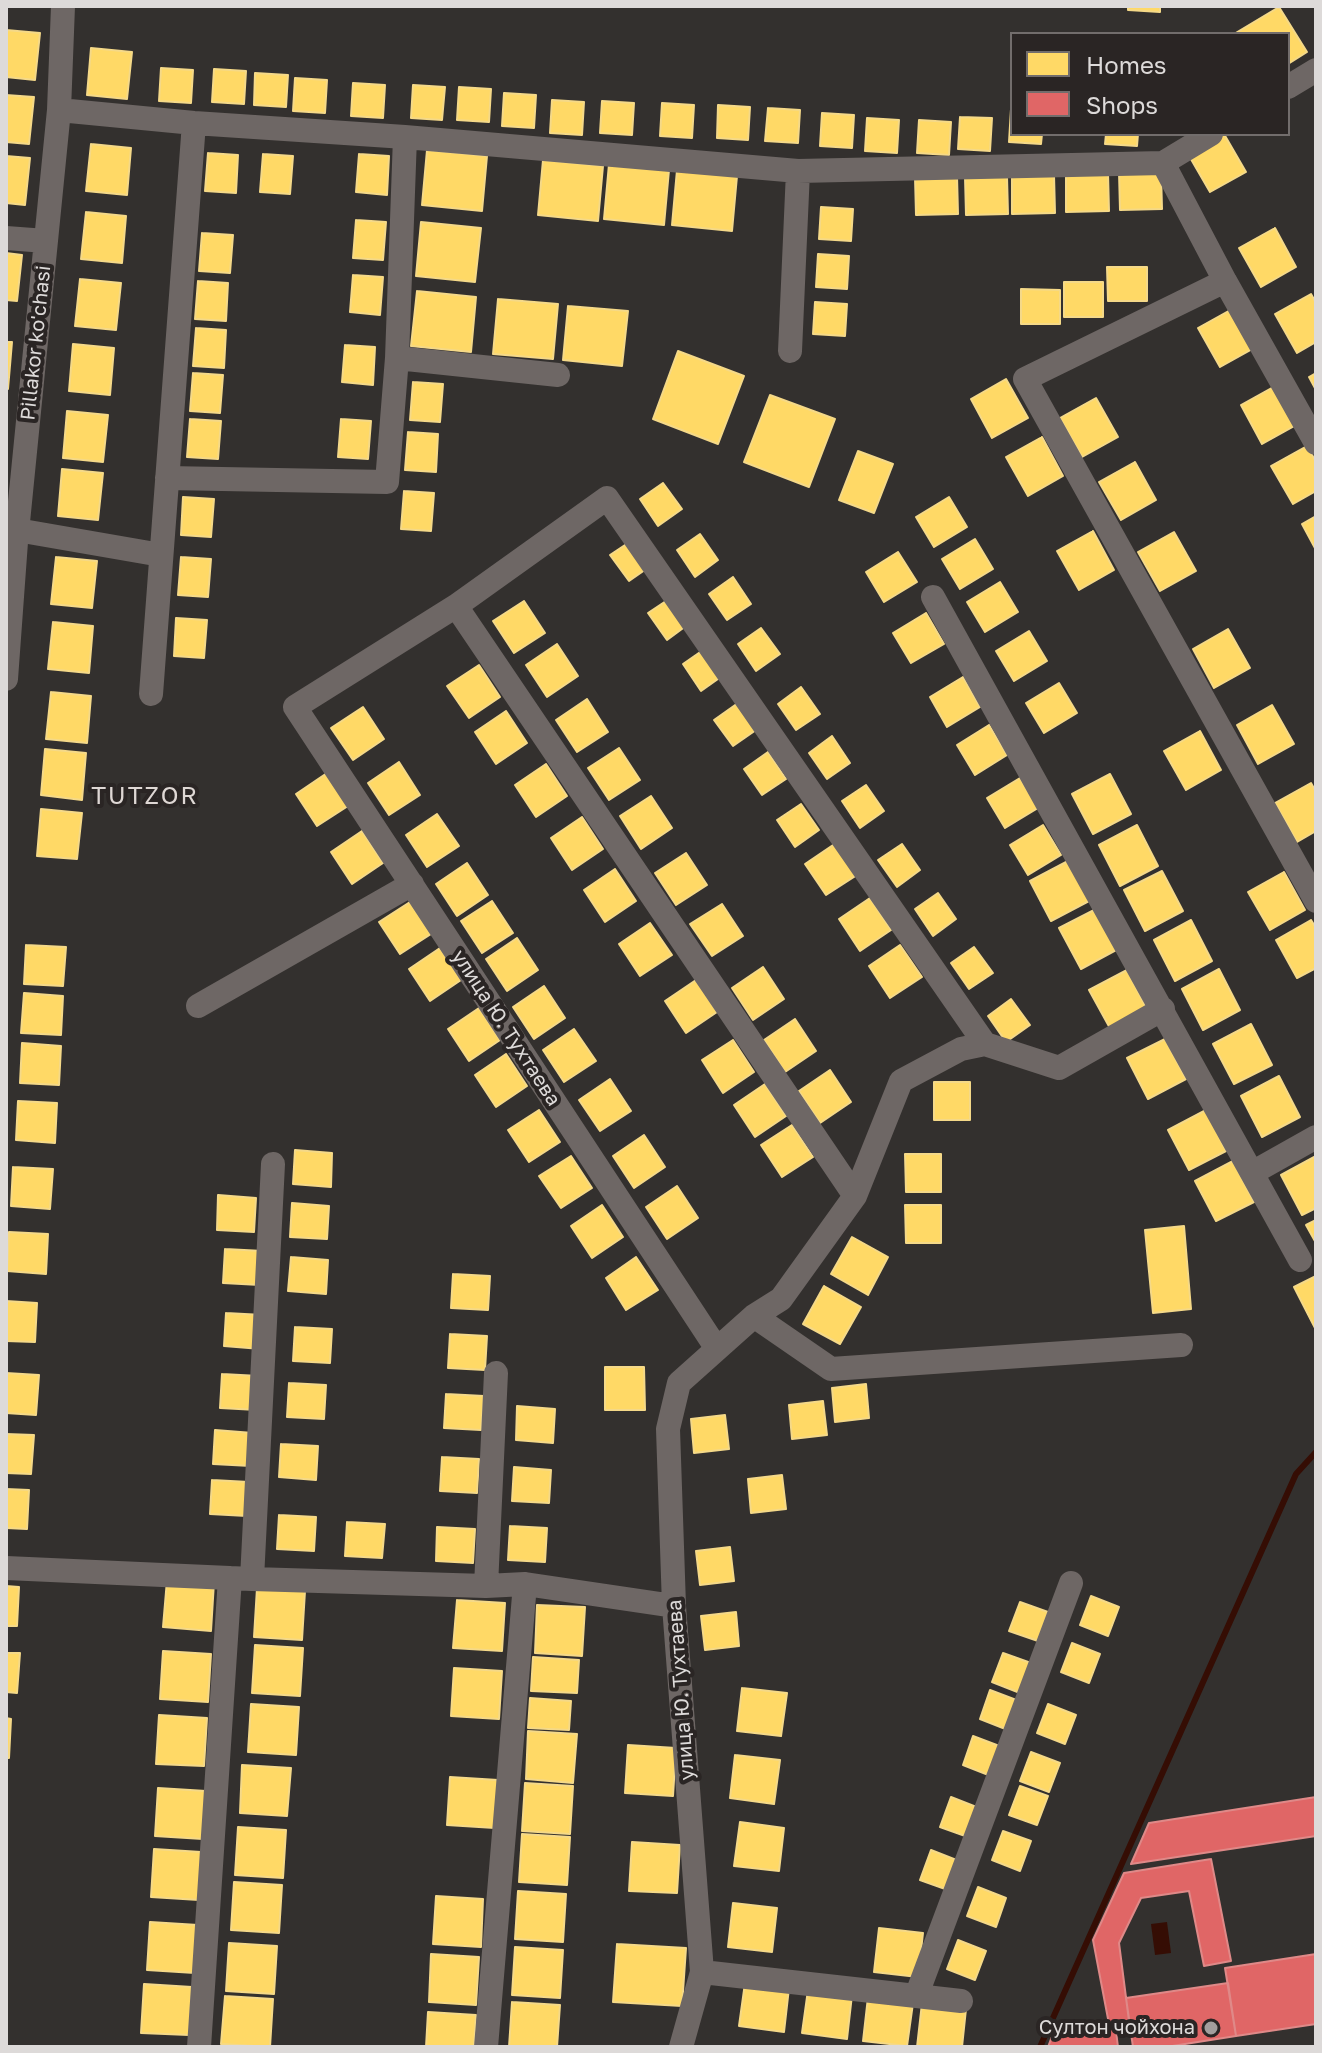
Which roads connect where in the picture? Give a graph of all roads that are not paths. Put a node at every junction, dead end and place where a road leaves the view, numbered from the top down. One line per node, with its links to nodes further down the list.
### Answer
1 (63, 6): 4 (street, Pillakor ko'chasi)
2 (1316, 70): 3 (street)
3 (1290, 86)
4 (59, 110): 5 (street); 11 (street, Pillakor ko'chasi)
5 (194, 123): 7 (street); 17 (street)
6 (1208, 136): 8 (street)
7 (405, 137): 9 (street); 14 (street)
8 (1163, 163): 9 (street); 12 (street)
9 (798, 171): 13 (street)
10 (6, 238): 11 (street)
11 (46, 241): 18 (street, Pillakor ko'chasi)
12 (1225, 281): 16 (street); 25 (street)
13 (790, 351)
14 (397, 358): 15 (street); 17 (street)
15 (558, 375)
16 (1316, 443)
17 (167, 478): 19 (street)
18 (17, 530): 19 (street); 22 (street, Pillakor ko'chasi)
19 (161, 555): 23 (street)
20 (933, 597): 27 (street)
21 (456, 606): 24 (street, улица Ю. Тухтаева); 28 (street); 32 (street)
22 (6, 679)
23 (151, 694)
24 (412, 884): 26 (street); 36 (street, улица Ю. Тухтаева)
25 (1316, 901)
26 (198, 1006)
27 (1163, 1009): 28 (street); 31 (street)
28 (985, 1044): 32 (street, улица Ю. Тухтаева)
29 (1316, 1137): 31 (street)
30 (273, 1164): 39 (street)
31 (1252, 1173): 33 (street)
32 (855, 1196): 34 (street, улица Ю. Тухтаева)
33 (1300, 1260)
34 (754, 1316): 35 (street); 36 (street, улица Ю. Тухтаева)
35 (1181, 1345)
36 (717, 1349): 43 (street, улица Ю. Тухтаева)
37 (496, 1373): 42 (street)
38 (6, 1568): 39 (street)
39 (241, 1578): 42 (street); 47 (street)
40 (1071, 1583): 45 (street)
41 (525, 1584): 42 (street); 43 (street); 48 (street)
42 (486, 1586)
43 (674, 1606): 44 (street, улица Ю. Тухтаева)
44 (702, 1972): 45 (street); 49 (street, улица Ю. Тухтаева)
45 (917, 1994): 46 (street)
46 (961, 2001)
47 (199, 2047)
48 (486, 2047)
49 (681, 2047)

